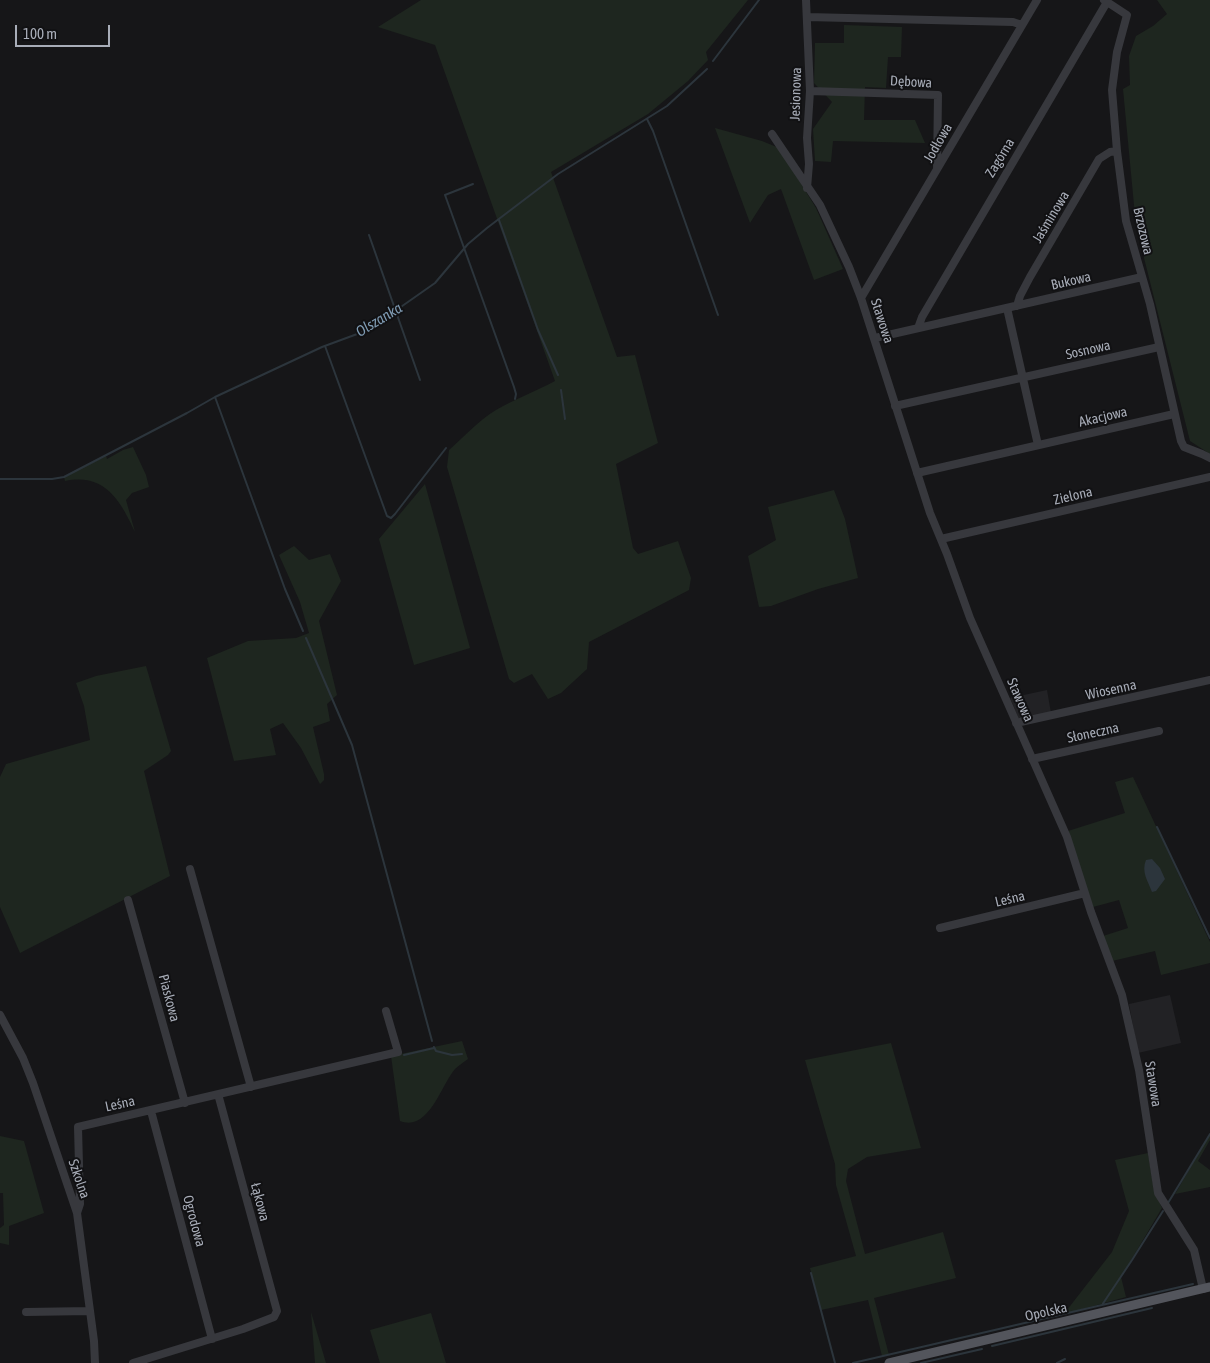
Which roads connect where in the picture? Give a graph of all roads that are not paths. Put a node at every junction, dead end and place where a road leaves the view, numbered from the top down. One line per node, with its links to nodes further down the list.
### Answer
1 (806, 0): 4 (street, Jesionowa)
2 (1037, 0): 5 (street, Jodłowa)
3 (1105, 1): 8 (street, Brzozowa); 15 (street, Zagórna)
4 (807, 18): 5 (street); 6 (street, Jesionowa)
5 (1022, 25): 9 (street, Jodłowa)
6 (810, 90): 9 (street, Dębowa); 10 (street, Jesionowa)
7 (772, 134): 10 (street, Stawowa)
8 (1117, 151): 11 (street, Brzozowa); 13 (street, Jaśminowa)
9 (937, 169): 12 (street, Jodłowa)
10 (807, 188): 12 (street, Stawowa)
11 (1142, 278): 13 (street, Bukowa); 17 (street, Brzozowa)
12 (861, 298): 16 (street, Stawowa)
13 (1017, 306): 14 (street, Bukowa)
14 (1006, 308): 15 (street, Bukowa); 18 (street)
15 (918, 328): 16 (street, Bukowa)
16 (874, 338): 19 (street, Stawowa)
17 (1159, 347): 18 (street, Sosnowa); 20 (street, Brzozowa)
18 (1023, 378): 19 (street, Sosnowa); 21 (street)
19 (895, 406): 23 (street, Stawowa)
20 (1174, 414): 21 (street, Akacjowa); 22 (street, Brzozowa)
21 (1038, 445): 23 (street, Akacjowa)
22 (1210, 458)
23 (918, 473): 25 (street, Stawowa)
24 (1210, 478): 25 (street, Zielona)
25 (941, 539): 27 (street, Stawowa)
26 (1210, 680): 27 (street, Wiosenna)
27 (1016, 723): 29 (street, Stawowa)
28 (1159, 731): 29 (street, Słoneczna)
29 (1032, 759): 31 (street, Stawowa)
30 (190, 869): 36 (street)
31 (1085, 893): 33 (street, Leśna); 43 (street, Stawowa)
32 (128, 900): 38 (street, Piaskowa)
33 (940, 928)
34 (386, 1011): 36 (street, Leśna)
35 (0, 1015): 41 (street, Szkolna)
36 (250, 1087): 37 (street, Leśna)
37 (218, 1094): 38 (street, Leśna); 46 (street, Łąkowa)
38 (185, 1103): 39 (street, Leśna)
39 (151, 1111): 40 (street, Leśna); 46 (street, Ogrodowa)
40 (78, 1188): 41 (street); 42 (street, Leśna)
41 (70, 1192): 42 (street, Szkolna)
42 (78, 1212): 44 (street, Szkolna)
43 (1206, 1288): 49 (main road, Opolska)
44 (90, 1311): 45 (street); 47 (street, Szkolna)
45 (26, 1312)
46 (212, 1339): 48 (street)
47 (95, 1363)
48 (133, 1363)
49 (889, 1363)

